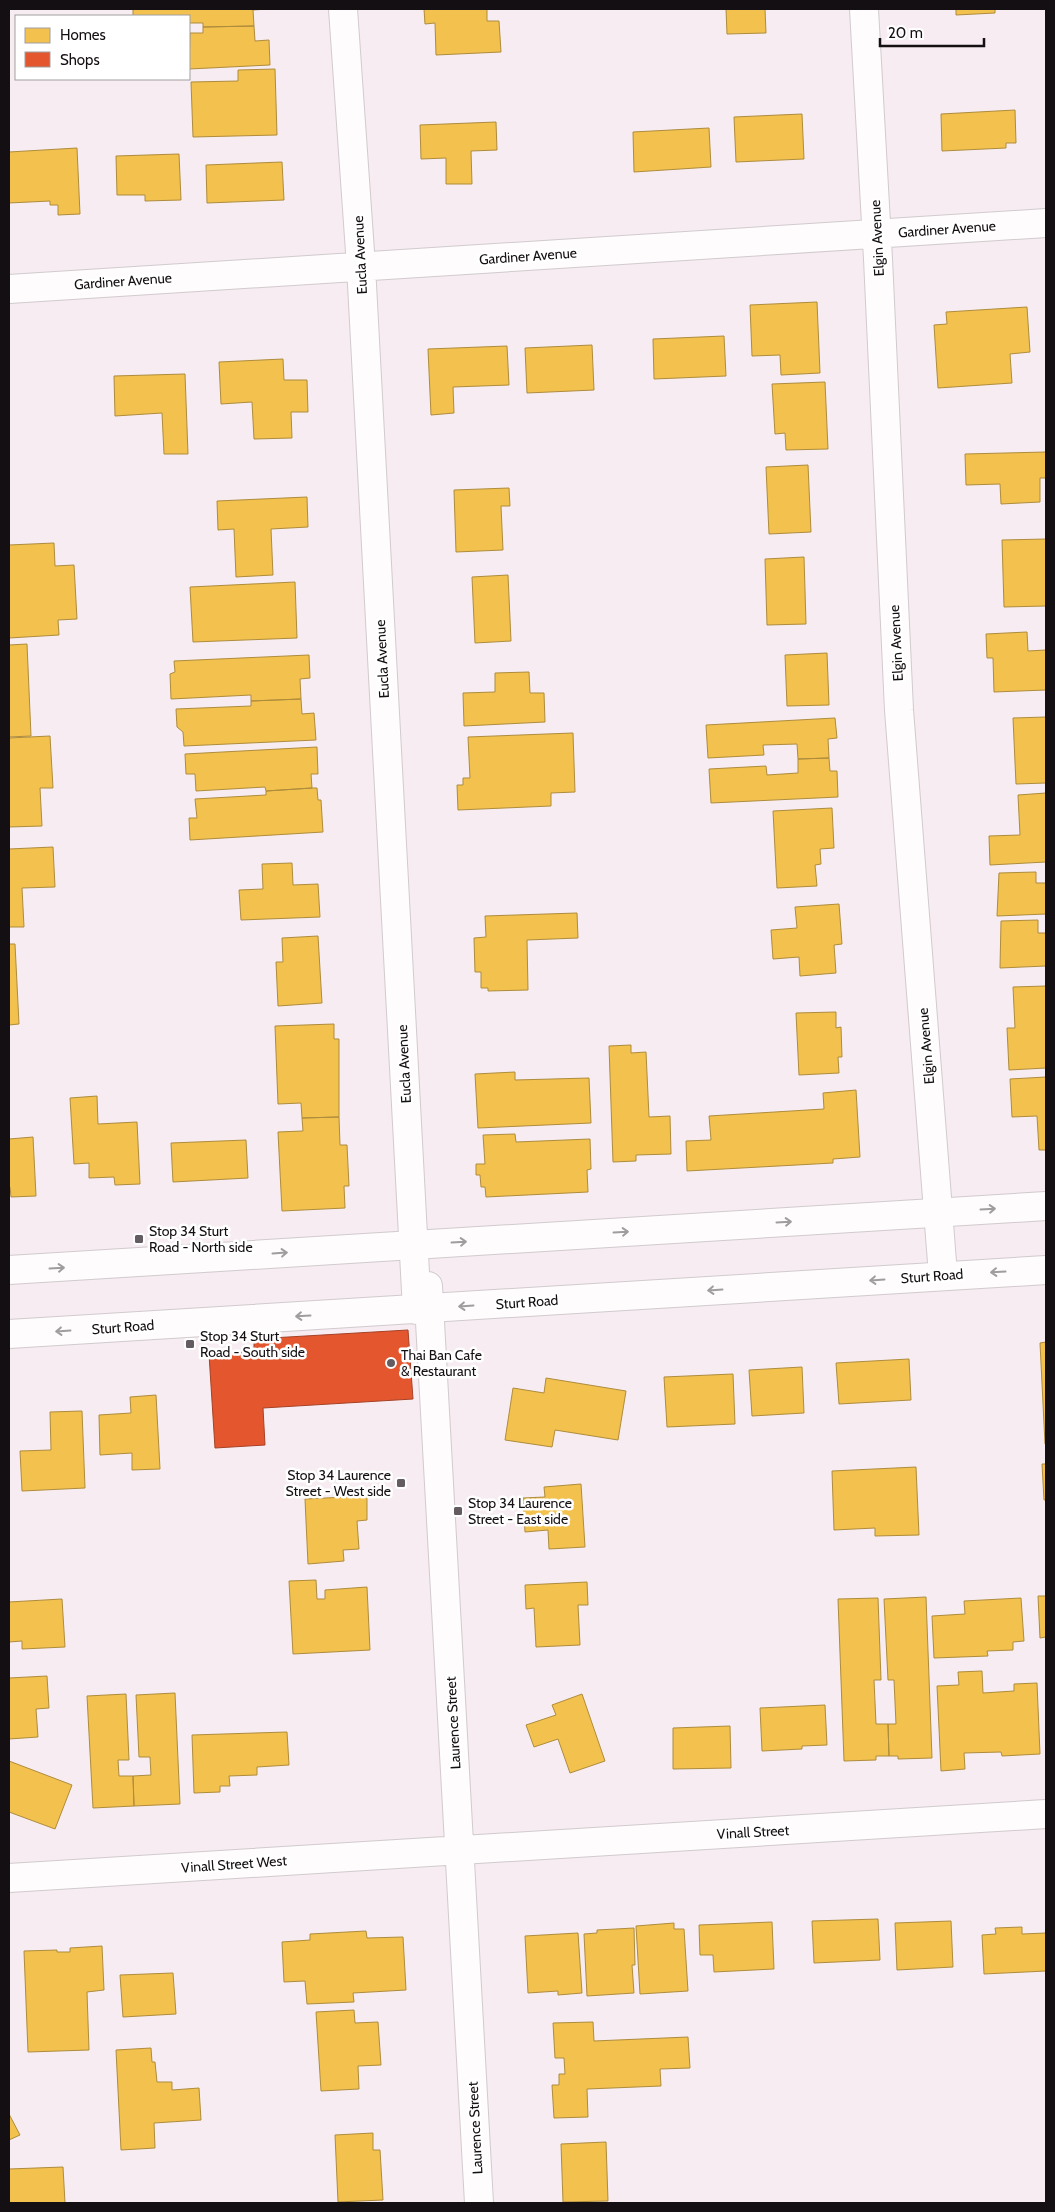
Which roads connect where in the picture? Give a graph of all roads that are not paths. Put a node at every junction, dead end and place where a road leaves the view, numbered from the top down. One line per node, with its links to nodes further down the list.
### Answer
1 (343, 9): 5 (street, Eucla Avenue)
2 (864, 9): 4 (street, Elgin Avenue)
3 (1046, 223): 4 (street, Gardiner Avenue)
4 (877, 233): 5 (street, Gardiner Avenue); 8 (street, Elgin Avenue)
5 (361, 266): 6 (street, Gardiner Avenue); 9 (street, Eucla Avenue)
6 (9, 289)
7 (1046, 1206): 8 (street, one-way to 7)
8 (939, 1212): 9 (street, one-way to 8); 12 (street, Elgin Avenue)
9 (420, 1244): 10 (street, one-way to 9); 13 (street, Laurence Street)
10 (9, 1270)
11 (1046, 1270): 12 (street, Sturt Road, one-way to 12)
12 (943, 1275): 13 (street, Sturt Road, one-way to 13)
13 (423, 1309): 14 (street, Sturt Road, one-way to 14); 16 (street, Laurence Street)
14 (9, 1334)
15 (1046, 1814): 16 (street, Vinall Street)
16 (460, 1849): 17 (street, Vinall Street West); 18 (street, Laurence Street)
17 (9, 1878)
18 (479, 2203)

